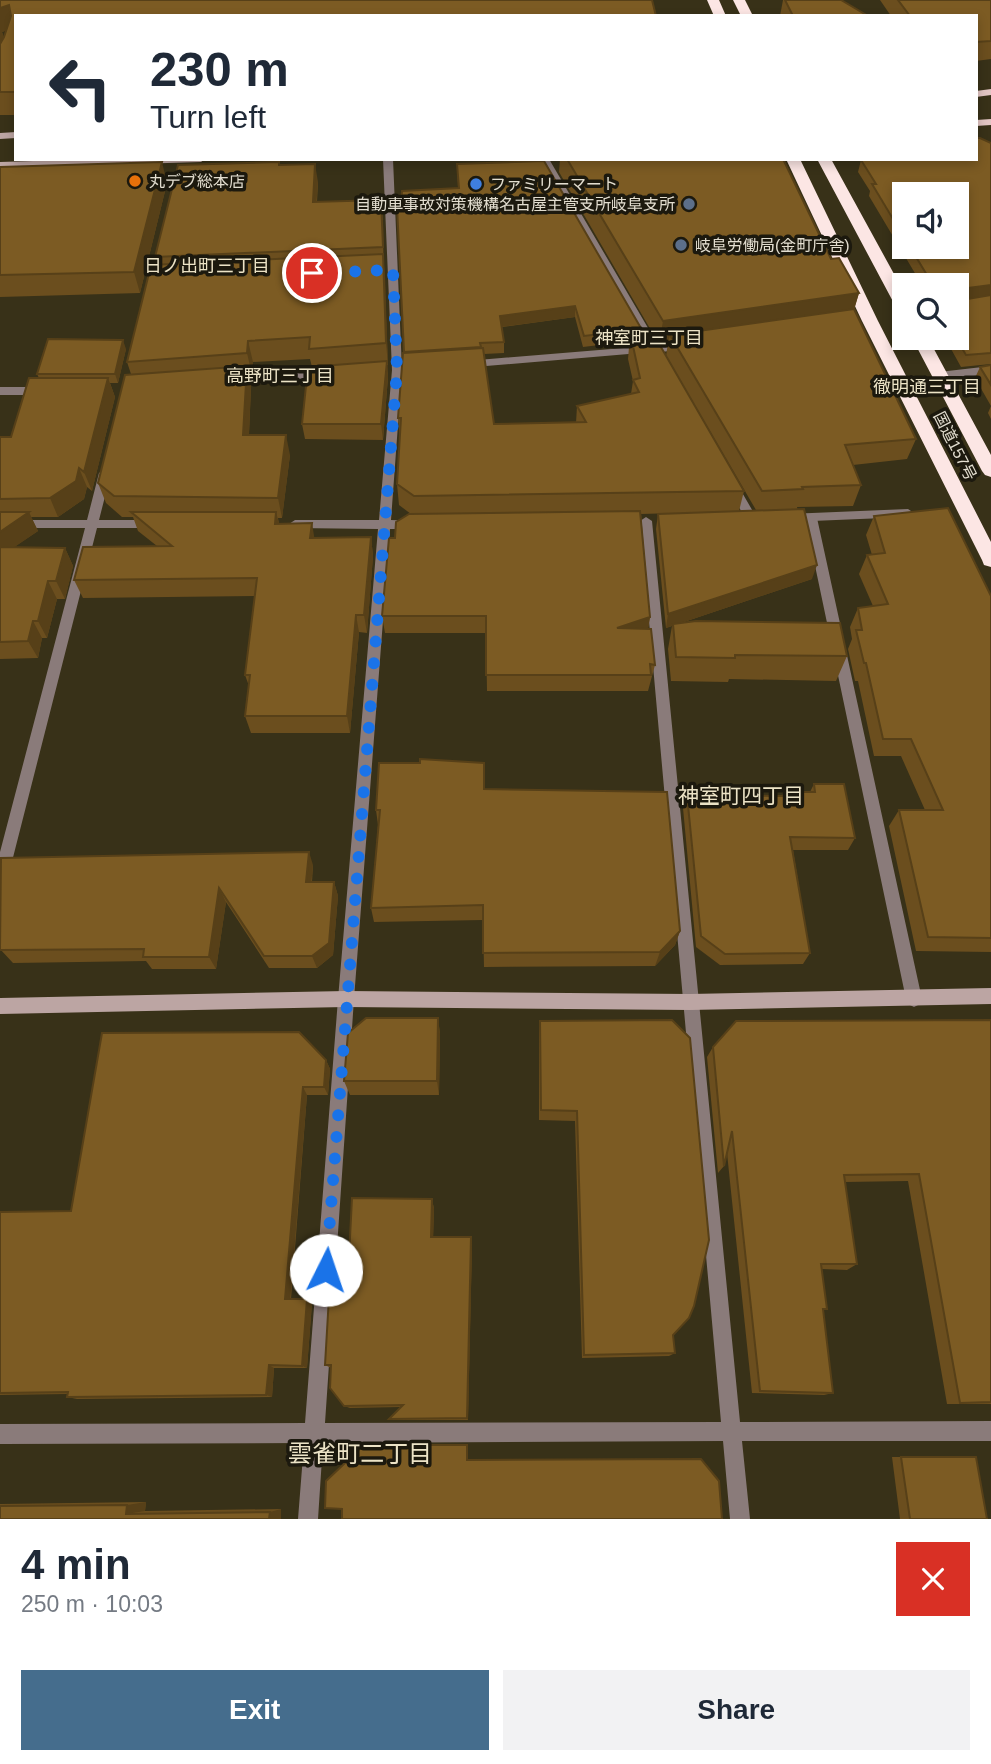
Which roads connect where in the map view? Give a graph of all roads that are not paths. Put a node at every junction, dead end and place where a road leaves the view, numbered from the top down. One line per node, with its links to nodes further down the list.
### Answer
1 (144, 161): 7 (street)
2 (180, 161): 8 (street)
3 (388, 161): 32 (street)
4 (545, 161): 12 (street)
5 (794, 161): 33 (highway, 国道157号)
6 (825, 161): 9 (highway)
7 (0, 165)
8 (176, 173)
9 (892, 285)
10 (696, 345): 12 (street)
11 (925, 350): 17 (highway, 国道157号)
12 (656, 351): 13 (street); 14 (street)
13 (663, 363)
14 (452, 366)
15 (991, 370): 17 (street)
16 (342, 374): 18 (street)
17 (939, 376): 23 (highway, 国道157号)
18 (220, 383)
19 (0, 391): 20 (street)
20 (55, 391)
21 (109, 457): 27 (street)
22 (724, 470): 25 (street)
23 (991, 471)
24 (918, 513): 25 (street)
25 (811, 518): 37 (street)
26 (646, 521): 38 (street)
27 (93, 523): 28 (street); 29 (street); 34 (street)
28 (0, 524)
29 (162, 524)
30 (286, 524): 32 (street)
31 (425, 524): 32 (street)
32 (383, 525): 36 (street)
33 (991, 560)
34 (0, 881)
35 (991, 996): 37 (street)
36 (346, 999): 38 (street); 39 (street); 41 (street)
37 (914, 999): 38 (street)
38 (690, 1002): 42 (street)
39 (0, 1006)
40 (991, 1431): 42 (street)
41 (314, 1433): 42 (street); 43 (street); 44 (street)
42 (733, 1433): 45 (street)
43 (0, 1434)
44 (308, 1519)
45 (740, 1519)

